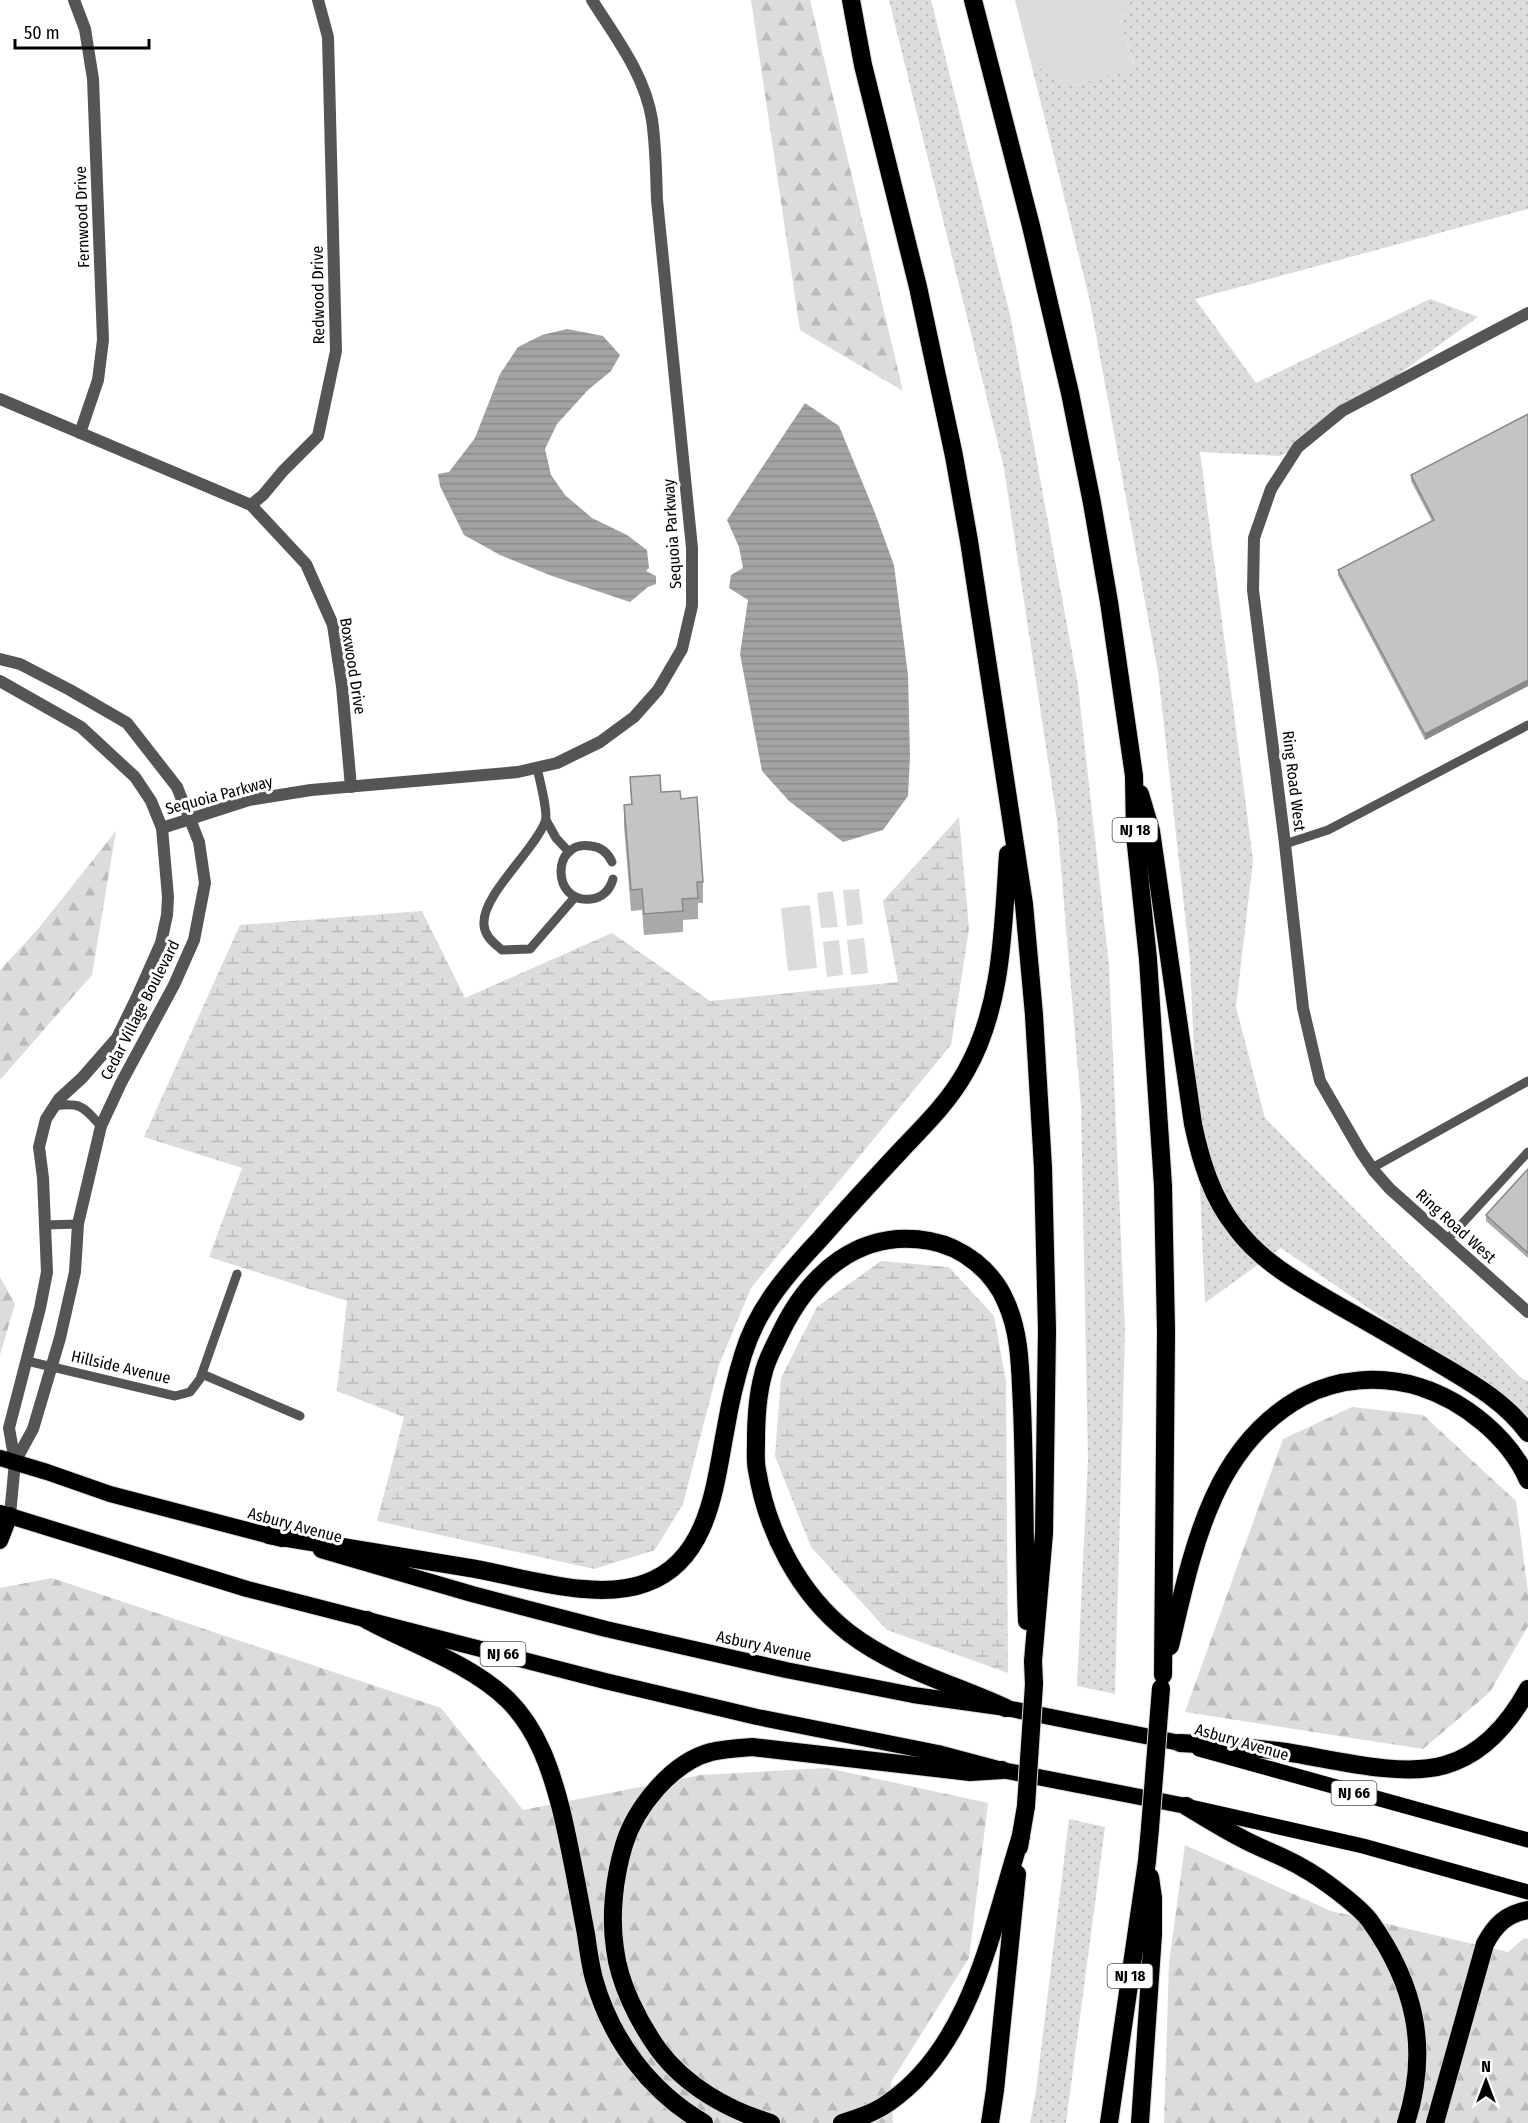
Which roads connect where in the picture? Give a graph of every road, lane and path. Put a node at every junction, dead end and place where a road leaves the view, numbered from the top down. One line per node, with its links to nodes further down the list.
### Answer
1 (74, 0): 8 (street, Fernwood Drive)
2 (318, 0): 9 (street, Redwood Drive)
3 (592, 0): 13 (street, Sequoia Parkway)
4 (851, 0): 18 (highway)
5 (974, 0): 14 (highway, NJ 18)
6 (1528, 313): 20 (street, Ring Road West)
7 (0, 399): 8 (street)
8 (80, 433): 9 (street)
9 (251, 505): 15 (street, Boxwood Drive)
10 (0, 659): 16 (street, Cedar Village Boulevard)
11 (0, 681): 19 (street, Cedar Village Boulevard)
12 (1528, 725): 20 (lane)
13 (537, 768): 15 (street, Sequoia Parkway); 17 (lane)
14 (1134, 776): 39 (highway); 47 (highway, NJ 18)
15 (351, 787): 16 (street, Sequoia Parkway)
16 (190, 818): 19 (street, Sequoia Parkway); 27 (street, Cedar Village Boulevard)
17 (546, 820): 21 (lane); 24 (lane)
18 (1011, 826): 43 (highway); 46 (highway)
19 (162, 828): 26 (street, Cedar Village Boulevard)
20 (1285, 844): 29 (street, Ring Road West)
21 (569, 852): 22 (lane); 24 (lane)
22 (612, 862)
23 (614, 879): 24 (lane)
24 (574, 897)
25 (1528, 1081): 29 (lane)
26 (54, 1106): 27 (lane); 30 (street, Cedar Village Boulevard)
27 (101, 1126): 31 (street, Cedar Village Boulevard)
28 (1528, 1152): 32 (lane)
29 (1372, 1168): 32 (street, Ring Road West)
30 (45, 1224): 31 (lane); 35 (street, Cedar Village Boulevard)
31 (78, 1224): 36 (street, Cedar Village Boulevard)
32 (1447, 1240): 34 (street, Ring Road West)
33 (237, 1274): 37 (lane, Hillside Avenue)
34 (1528, 1312)
35 (27, 1361): 36 (lane, Hillside Avenue); 40 (street, Cedar Village Boulevard)
36 (52, 1366): 37 (lane, Hillside Avenue); 40 (street, Cedar Village Boulevard)
37 (202, 1374): 38 (lane)
38 (300, 1416)
39 (1528, 1433)
40 (7, 1460): 42 (street, Cedar Village Boulevard); 43 (highway, Asbury Avenue / NJ 66)
41 (1528, 1480): 47 (highway)
42 (5, 1514): 44 (highway); 45 (highway, NJ 66)
43 (269, 1535): 49 (highway, Asbury Avenue / NJ 66)
44 (0, 1541)
45 (367, 1620): 51 (highway, NJ 66); 58 (highway)
46 (1034, 1654): 49 (highway); 53 (highway, bridge)
47 (1162, 1681): 55 (highway, NJ 18, bridge)
48 (1528, 1689): 50 (highway)
49 (1006, 1708): 50 (highway, Asbury Avenue / NJ 66)
50 (1180, 1743): 54 (main road, Asbury Avenue / NJ 66)
51 (1002, 1770): 52 (highway, NJ 66); 59 (highway)
52 (1186, 1806): 56 (main road, NJ 66); 64 (highway)
53 (1021, 1836): 60 (highway); 61 (highway)
54 (1528, 1840)
55 (1147, 1861): 62 (highway, NJ 18); 63 (highway)
56 (1528, 1892)
57 (1528, 1910): 65 (highway)
58 (704, 2123)
59 (771, 2123)
60 (842, 2123)
61 (990, 2123)
62 (1110, 2123)
63 (1140, 2123)
64 (1406, 2123)
65 (1435, 2123)

